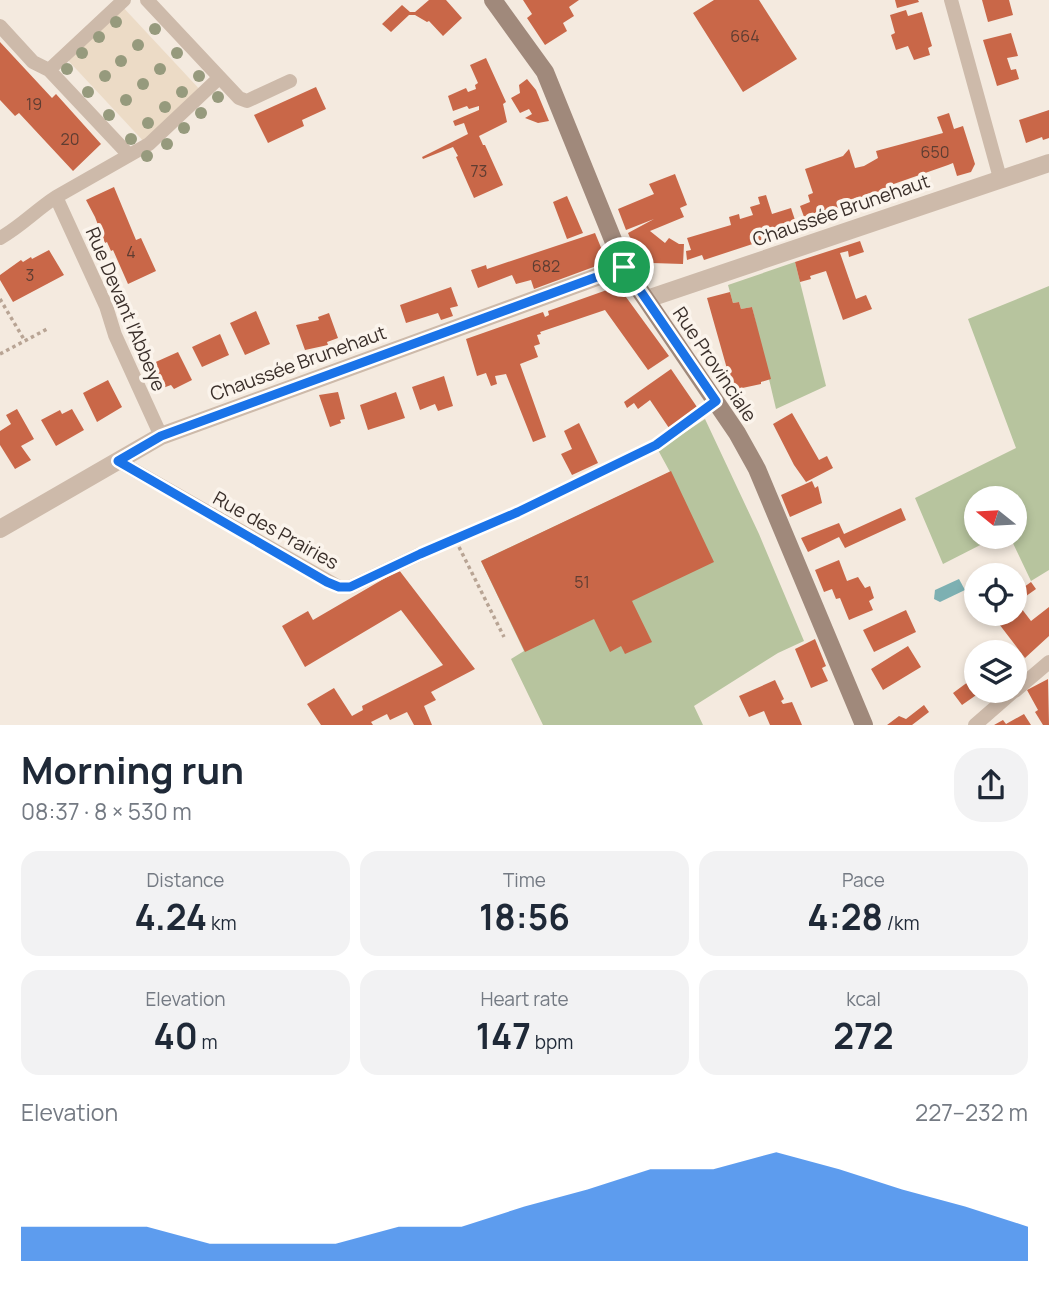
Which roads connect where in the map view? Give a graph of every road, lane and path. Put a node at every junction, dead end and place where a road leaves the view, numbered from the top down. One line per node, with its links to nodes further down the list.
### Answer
1 (124, 0): 6 (street)
2 (147, 0): 7 (street)
3 (493, 0): 14 (main road, Rue Provinciale)
4 (951, 0): 11 (street)
5 (0, 26): 6 (street)
6 (49, 70): 9 (street)
7 (219, 78): 8 (street); 9 (street)
8 (290, 81)
9 (129, 155): 12 (street)
10 (1049, 163): 11 (street, Chaussée Brunehaut)
11 (1000, 178): 16 (street, Chaussée Brunehaut)
12 (56, 197): 13 (street); 21 (street, Rue Devant l'Abbeye)
13 (0, 238)
14 (624, 267): 16 (main road, Rue Provinciale); 21 (street, Chaussée Brunehaut)
15 (0, 299): 18 (path)
16 (647, 299): 20 (main road, Rue Provinciale)
17 (49, 328): 18 (path)
18 (24, 341): 19 (path)
19 (0, 354)
20 (716, 401): 24 (lane); 30 (main road, Rue Provinciale)
21 (161, 436): 22 (street, Chaussée Brunehaut)
22 (118, 461): 23 (street, Chaussée Brunehaut); 25 (street, Rue des Prairies)
23 (0, 529)
24 (455, 539): 25 (lane); 26 (path)
25 (420, 554)
26 (504, 637)
27 (1049, 662): 28 (street)
28 (1027, 681)
29 (1001, 703): 31 (street)
30 (864, 725)
31 (975, 725)

